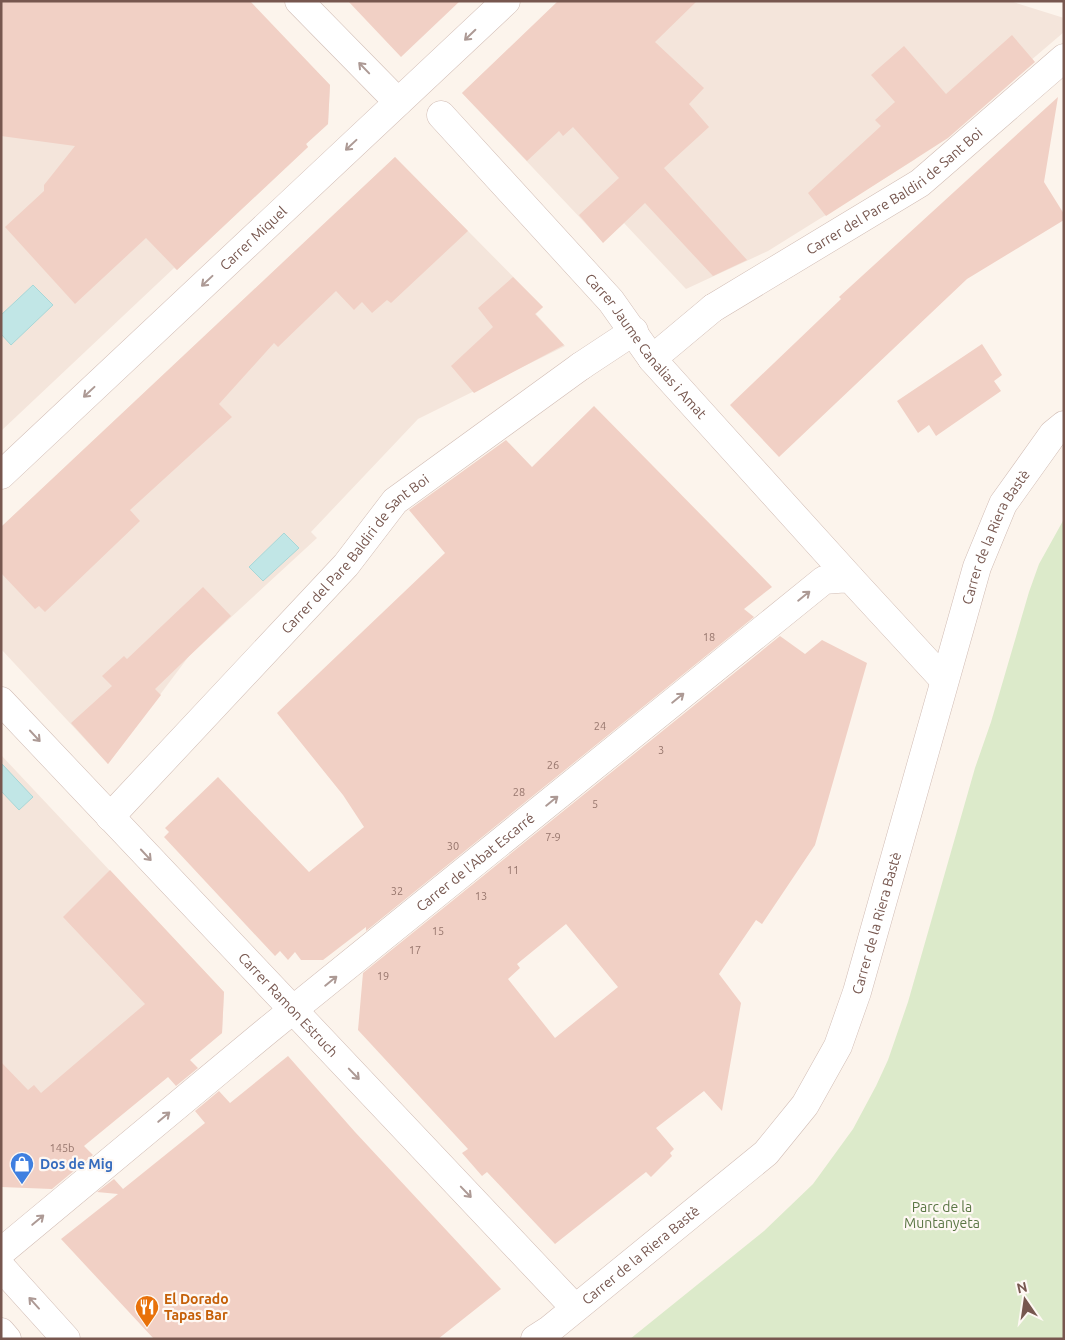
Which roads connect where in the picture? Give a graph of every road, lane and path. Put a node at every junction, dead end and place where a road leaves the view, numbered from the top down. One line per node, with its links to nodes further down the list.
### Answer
1 (299, 1): 4 (street, one-way to 1)
2 (506, 1): 4 (street, Carrer Miquel, one-way to 4)
3 (1064, 58): 7 (street, Carrer del Pare Baldiri de Sant Boi)
4 (398, 102): 9 (street, Carrer Miquel, one-way to 9)
5 (441, 115): 6 (street, Carrer Jaume Canalias i Amat)
6 (634, 331): 7 (street, Carrer Jaume Canalias i Amat); 13 (street, Carrer del Pare Baldiri de Sant Boi)
7 (652, 359): 10 (street, Carrer Jaume Canalias i Amat)
8 (1064, 425): 11 (street, Carrer de la Riera Bastè)
9 (1, 474)
10 (850, 578): 11 (street); 14 (street, Carrer de l'Abat Escarré, one-way to 10)
11 (944, 680): 17 (street, Carrer de la Riera Bastè)
12 (1, 701): 13 (street, Carrer Ramon Estruch, one-way to 13)
13 (110, 817): 14 (street, Carrer Ramon Estruch, one-way to 14)
14 (293, 1012): 15 (street, Carrer de l'Abat Escarré, one-way to 14); 17 (street, Carrer Ramon Estruch, one-way to 17)
15 (1, 1252)
16 (1, 1267): 21 (street, one-way to 16)
17 (574, 1307): 19 (street, Carrer de la Riera Bastè)
18 (1, 1332): 20 (street)
19 (542, 1336)
20 (7, 1339)
21 (66, 1339)

